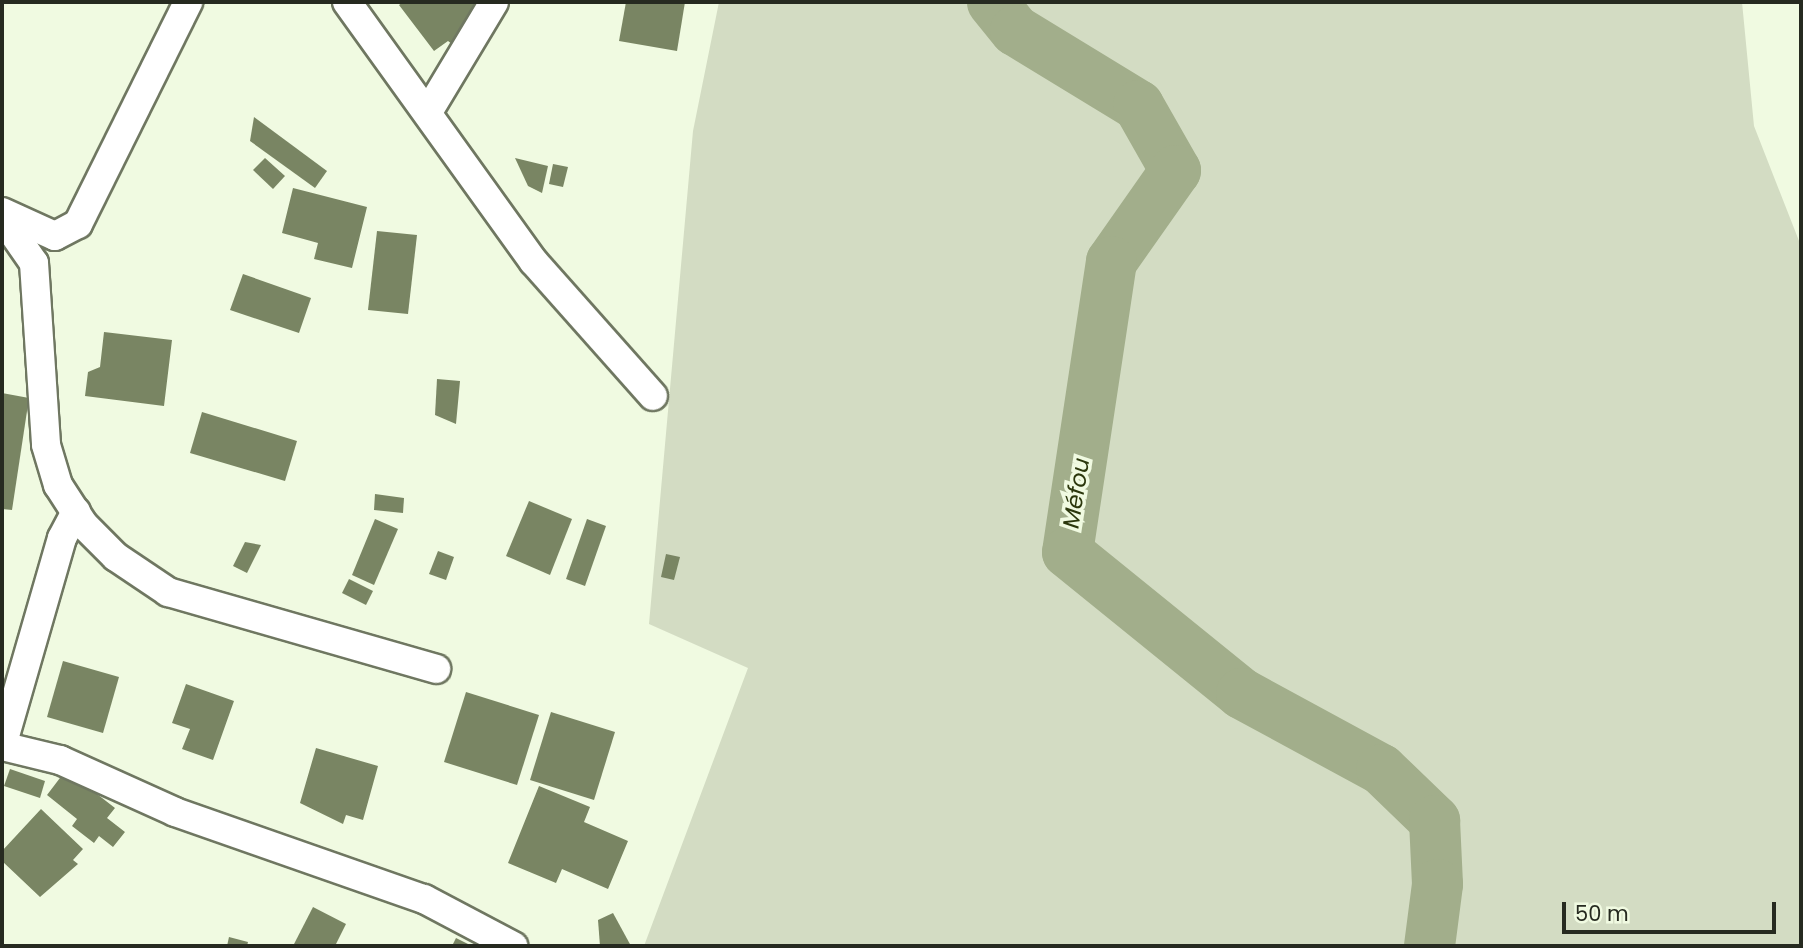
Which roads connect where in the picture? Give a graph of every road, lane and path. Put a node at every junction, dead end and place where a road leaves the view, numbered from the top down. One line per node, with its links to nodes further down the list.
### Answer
1 (188, 2): 5 (street)
2 (347, 2): 4 (street)
3 (494, 2): 4 (street)
4 (428, 112): 7 (street)
5 (2, 212)
6 (2, 217): 8 (street)
7 (653, 396)
8 (76, 512): 9 (street); 10 (street)
9 (436, 669)
10 (2, 746): 11 (street)
11 (513, 946)

